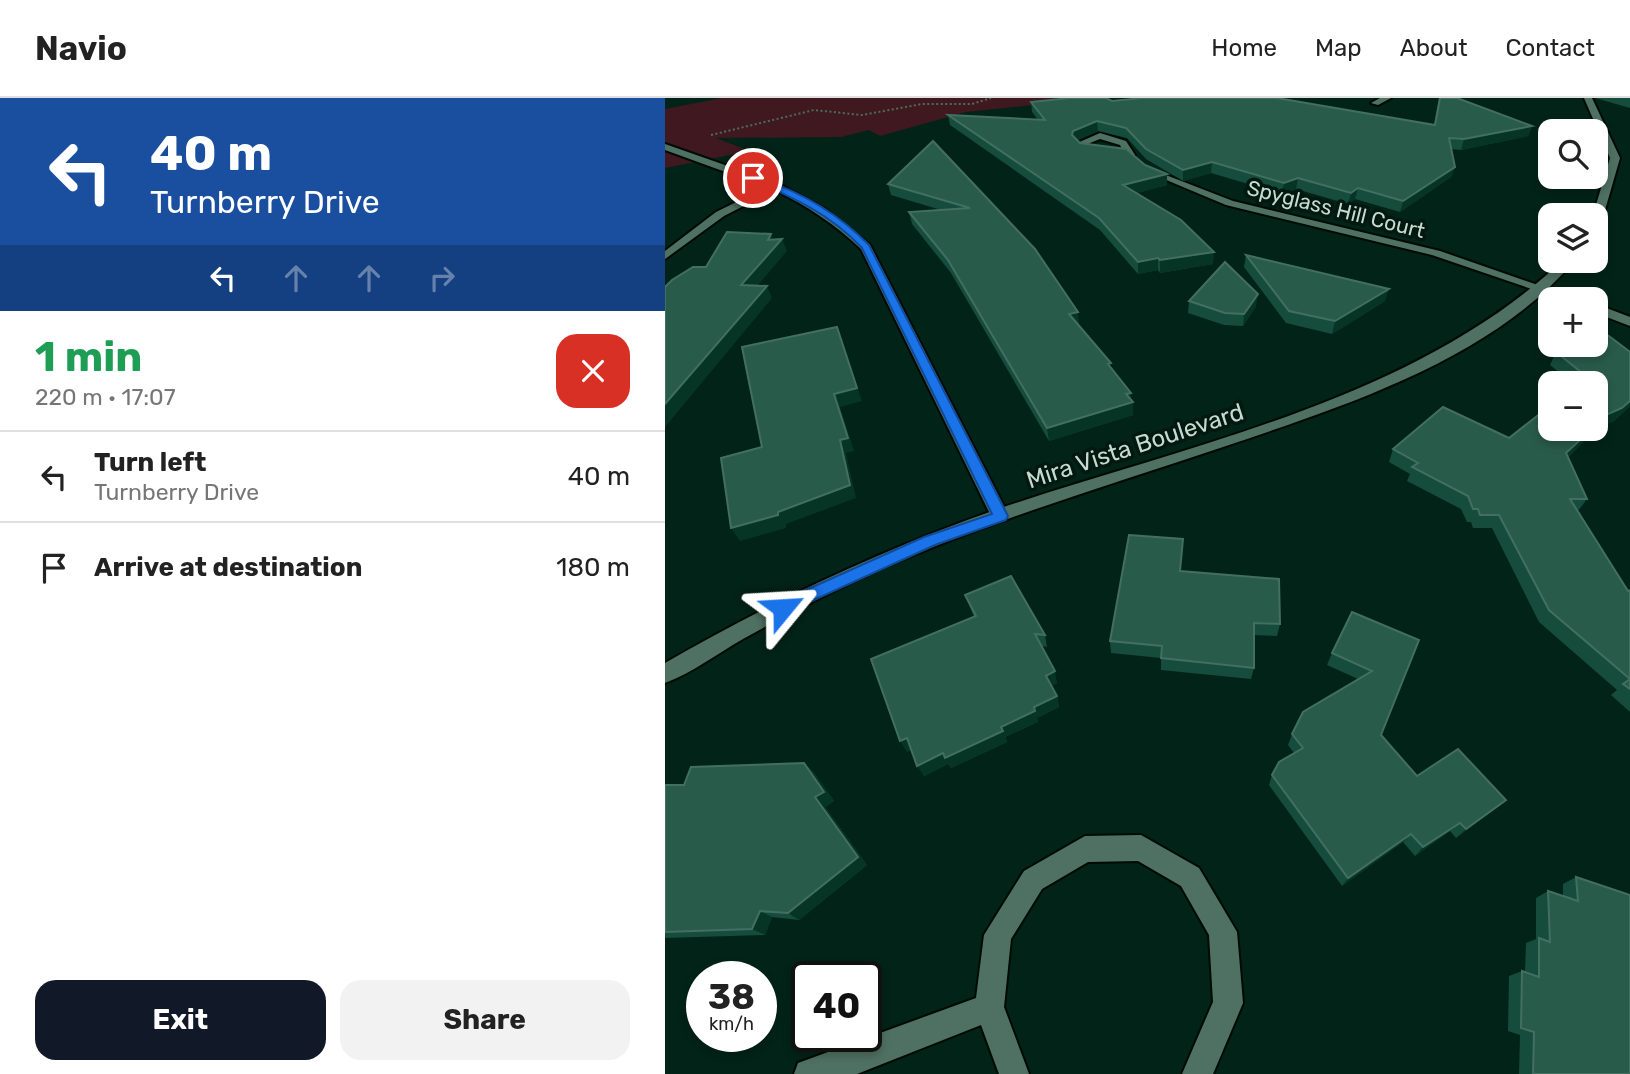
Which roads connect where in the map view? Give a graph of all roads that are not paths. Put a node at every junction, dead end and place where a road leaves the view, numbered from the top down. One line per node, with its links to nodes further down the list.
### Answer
1 (1387, 98): 3 (street)
2 (1588, 98): 7 (street)
3 (1375, 103)
4 (665, 147): 6 (street)
5 (1130, 155): 5 (street, Spyglass Hill Court); 10 (street, Spyglass Hill Court)
6 (776, 186): 8 (street); 14 (street)
7 (1602, 203)
8 (665, 256)
9 (1555, 273): 10 (street, Mira Vista Boulevard)
10 (1540, 287)
11 (1538, 289): 14 (street, Mira Vista Boulevard)
12 (1608, 313): 13 (street)
13 (1630, 322)
14 (1000, 516): 15 (street, Mira Vista Boulevard)
15 (665, 674)
16 (989, 1007): 17 (street); 18 (street); 19 (street)
17 (809, 1074)
18 (1014, 1074)
19 (1197, 1074)

